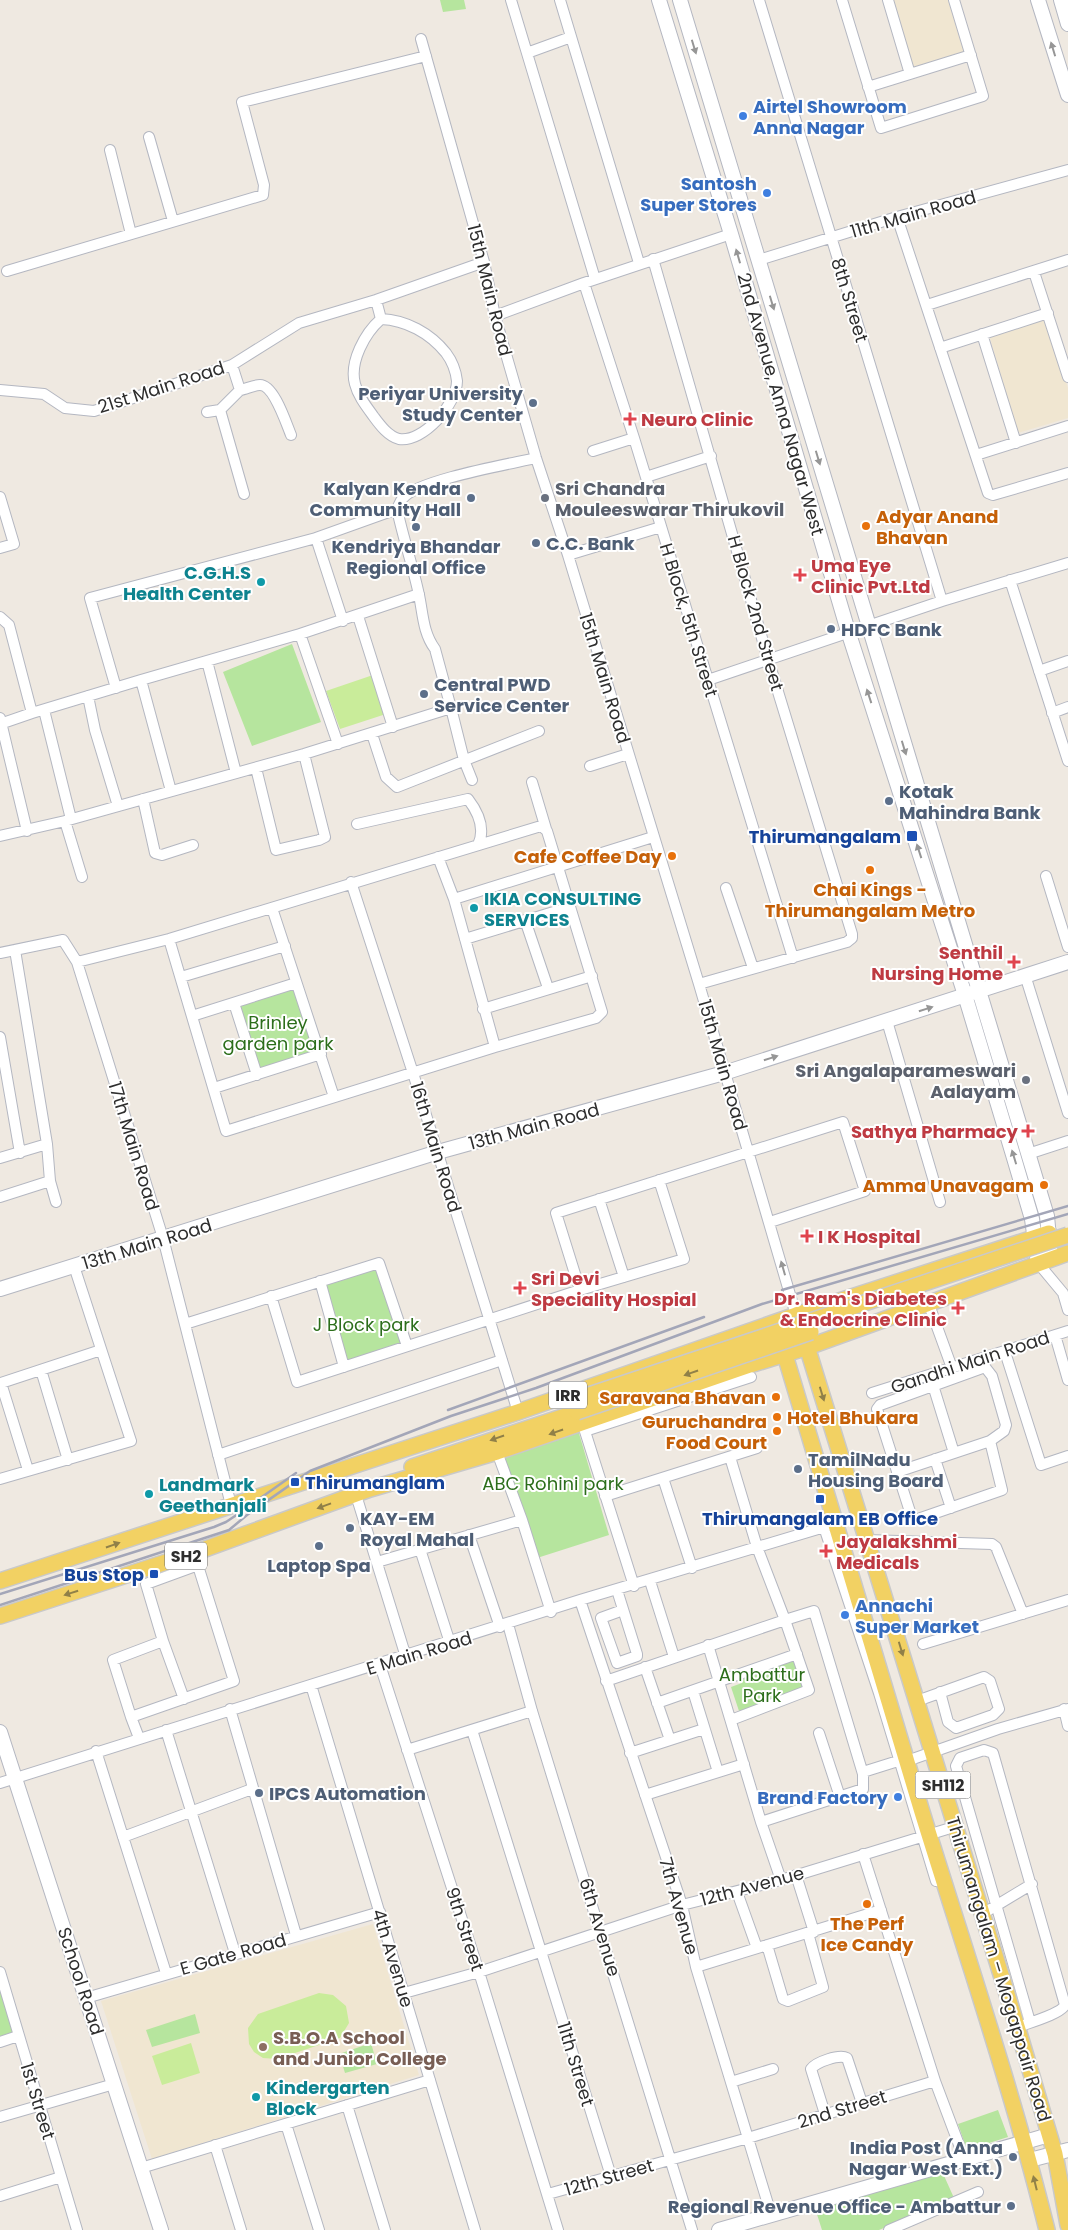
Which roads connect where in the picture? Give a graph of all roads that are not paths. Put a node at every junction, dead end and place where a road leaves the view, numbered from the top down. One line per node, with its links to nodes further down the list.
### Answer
1 (511, 0): 14 (street)
2 (560, 0): 12 (street)
3 (659, 0): 26 (main road, 2nd Avenue, Anna Nagar West)
4 (680, 0): 29 (main road, 2nd Avenue, Anna Nagar West, one-way to 29)
5 (759, 0): 27 (street, 8th Street)
6 (842, 0): 18 (street)
7 (888, 0): 17 (street)
8 (954, 0): 15 (street)
9 (1038, 0): 19 (main road, one-way to 9)
10 (1061, 0): 11 (main road)
11 (1068, 24)
12 (571, 37): 14 (street); 32 (street)
13 (421, 39): 16 (street, 15th Main Road)
14 (527, 53): 35 (street)
15 (971, 55): 17 (street); 18 (street)
16 (426, 56): 24 (street); 31 (street, 15th Main Road)
17 (910, 74): 18 (street)
18 (868, 88)
19 (1068, 95)
20 (149, 137): 24 (street)
21 (110, 150): 25 (street)
22 (1068, 170): 23 (street, 11th Main Road)
23 (897, 217): 27 (street, 11th Main Road); 38 (street)
24 (173, 221): 25 (street)
25 (131, 234): 33 (street)
26 (731, 234): 28 (street); 75 (main road, 2nd Avenue, Anna Nagar West, one-way to 26)
27 (832, 238): 29 (street, 11th Main Road); 70 (street, 8th Street)
28 (653, 259): 32 (street); 56 (street, H Block 2nd Street)
29 (759, 260): 74 (main road, 2nd Avenue, Anna Nagar West, one-way to 74)
30 (1068, 260): 34 (street)
31 (484, 262): 37 (street, 21st Main Road); 40 (street, 15th Main Road)
32 (639, 263): 35 (street)
33 (7, 271)
34 (1034, 272): 38 (street); 39 (street)
35 (595, 279): 36 (street)
36 (584, 283): 40 (street); 52 (street, H Block, 5th Street)
37 (376, 300): 41 (street); 44 (street, 21st Main Road)
38 (927, 305): 43 (street)
39 (1048, 313): 42 (street); 45 (street)
40 (495, 316): 57 (street, 15th Main Road)
41 (381, 319): 41 (street)
42 (982, 334): 43 (street); 53 (street)
43 (940, 348): 55 (street)
44 (232, 365): 46 (street, 21st Main Road); 47 (street)
45 (1068, 377)
46 (0, 390)
47 (240, 390): 48 (street); 51 (street)
48 (220, 410): 49 (street); 60 (street)
49 (207, 412)
50 (1068, 426): 53 (street)
51 (291, 435)
52 (634, 438): 54 (street); 59 (street, H Block, 5th Street)
53 (1016, 443): 55 (street)
54 (593, 451)
55 (976, 455): 58 (street)
56 (711, 456): 59 (street); 77 (street, H Block 2nd Street)
57 (536, 458): 62 (street); 66 (street, 15th Main Road)
58 (1068, 473)
59 (646, 477): 63 (street, H Block, 5th Street)
60 (244, 494)
61 (0, 498): 65 (street)
62 (397, 509): 64 (street); 69 (street)
63 (661, 527): 66 (street); 82 (street, H Block, 5th Street)
64 (316, 538): 73 (street); 83 (street)
65 (0, 548)
66 (568, 555): 96 (street, 15th Main Road)
67 (1068, 563): 68 (street)
68 (1010, 580): 70 (street); 80 (street)
69 (419, 594): 71 (street); 86 (street)
70 (942, 601): 74 (street)
71 (358, 616): 73 (street); 91 (street)
72 (0, 617): 88 (street)
73 (343, 621): 76 (street)
74 (868, 626): 75 (street); 141 (main road, 2nd Avenue, Anna Nagar West, one-way to 141)
75 (848, 631): 77 (street); 141 (main road, 2nd Avenue, Anna Nagar West, one-way to 75)
76 (300, 634): 78 (street); 94 (street)
77 (768, 659): 82 (street); 131 (street, H Block 2nd Street)
78 (207, 661): 81 (street); 101 (street)
79 (1068, 661): 80 (street)
80 (1039, 671): 89 (street)
81 (141, 680): 83 (street); 104 (street)
82 (708, 680): 131 (street, H Block, 5th Street)
83 (116, 688): 84 (street)
84 (88, 696): 87 (street); 106 (street)
85 (1068, 707): 89 (street)
86 (452, 708): 91 (street); 97 (street)
87 (44, 710): 88 (street); 107 (street)
88 (32, 713): 90 (street)
89 (1052, 713): 98 (street)
90 (0, 722): 110 (street)
91 (393, 727): 93 (street)
92 (539, 731): 97 (street)
93 (372, 734): 94 (street); 97 (street)
94 (338, 744): 95 (street)
95 (304, 754): 100 (street); 100 (street)
96 (628, 754): 99 (street); 112 (street, 15th Main Road)
97 (464, 760): 102 (street)
98 (1068, 762)
99 (590, 766)
100 (256, 768): 101 (street)
101 (236, 773): 104 (street)
102 (472, 780)
103 (532, 782): 109 (street)
104 (171, 791): 105 (street)
105 (143, 799): 106 (street); 113 (street)
106 (121, 805): 107 (street)
107 (68, 820): 110 (street); 118 (street)
108 (357, 824): 114 (street)
109 (546, 828): 114 (street); 116 (street)
110 (27, 831): 111 (street)
111 (0, 836)
112 (653, 837): 116 (street); 139 (street, 15th Main Road)
113 (193, 845)
114 (478, 845): 115 (street)
115 (438, 857): 119 (street); 121 (street)
116 (557, 867): 121 (street); 122 (street)
117 (1046, 876): 128 (street)
118 (82, 877)
119 (351, 882): 123 (street); 149 (street, 16th Main Road)
120 (726, 888): 134 (street)
121 (454, 899): 126 (street)
122 (570, 906): 124 (street); 136 (street)
123 (272, 908): 125 (street); 127 (street)
124 (525, 920): 126 (street); 140 (street)
125 (169, 939): 132 (street); 137 (street)
126 (465, 939): 143 (street)
127 (285, 946): 137 (street); 138 (street)
128 (1068, 947)
129 (15, 950): 130 (street); 132 (street, 17th Main Road); 156 (street)
130 (0, 953)
131 (792, 958): 134 (street)
132 (77, 962): 171 (street, 17th Main Road)
133 (1068, 962): 135 (main road, 13th Main Road)
134 (753, 968): 139 (street)
135 (1025, 975): 141 (main road, 13th Main Road); 154 (street)
136 (592, 976): 140 (street); 147 (street)
137 (181, 977): 144 (street)
138 (296, 983): 142 (street); 148 (street)
139 (700, 984): 150 (street, 15th Main Road)
140 (548, 988): 143 (street)
141 (972, 994): 145 (main road, 13th Main Road, one-way to 141); 160 (main road, 2nd Avenue, Anna Nagar West); 172 (main road, 2nd Avenue, Anna Nagar West, one-way to 141)
142 (234, 1003): 144 (street); 151 (street)
143 (483, 1009): 147 (street)
144 (192, 1016): 152 (street)
145 (887, 1021): 150 (main road, 13th Main Road, one-way to 145); 167 (street)
146 (0, 1037): 157 (street)
147 (495, 1047): 149 (street)
148 (320, 1054): 151 (street); 153 (street)
149 (414, 1073): 153 (street); 158 (street, 16th Main Road)
150 (724, 1073): 158 (main road, 13th Main Road); 159 (street, 15th Main Road)
151 (257, 1075): 152 (street)
152 (214, 1088): 153 (street)
153 (334, 1097)
154 (1068, 1113)
155 (1068, 1141): 160 (street)
156 (46, 1144): 157 (street); 163 (street)
157 (20, 1152): 161 (street)
158 (438, 1152): 171 (main road, 13th Main Road); 186 (street, 16th Main Road)
159 (749, 1152): 162 (street); 168 (street, 15th Main Road); 168 (street)
160 (1028, 1154): 169 (main road, 2nd Avenue, Anna Nagar West)
161 (0, 1158)
162 (659, 1180): 165 (street); 177 (street)
163 (50, 1182): 164 (street); 166 (street)
164 (0, 1197)
165 (599, 1199): 177 (street); 180 (street)
166 (56, 1202)
167 (940, 1202)
168 (770, 1222): 185 (street, 15th Main Road, one-way to 168)
169 (1049, 1233): 172 (main road, IRR); 175 (main road, 2nd Avenue, Anna Nagar West)
170 (1068, 1235): 208 (main road, SH2, bridge)
171 (163, 1238): 176 (main road, 13th Main Road); 188 (street, 17th Main Road)
172 (1034, 1238): 175 (main road, 2nd Avenue, Anna Nagar West); 185 (main road, IRR)
173 (1068, 1244): 208 (main road, SH2, one-way to 208, bridge)
174 (1068, 1253): 175 (main road, IRR)
175 (1045, 1261): 181 (street); 183 (main road, IRR)
176 (74, 1266): 179 (main road, 13th Main Road); 194 (street)
177 (624, 1277): 180 (street)
178 (320, 1281): 182 (street); 192 (street); 198 (street)
179 (0, 1289)
180 (580, 1290): 186 (street)
181 (1065, 1292): 184 (street)
182 (271, 1296): 188 (street); 198 (street)
183 (928, 1302): 193 (main road, IRR); 199 (street)
184 (1068, 1310)
185 (796, 1315): 187 (main road, IRR); 193 (main road, Thirumangalam – Mogappair Road / SH112)
186 (490, 1319): 192 (street); 197 (street, 16th Main Road)
187 (775, 1322): 191 (main road, IRR); 196 (main road, Thirumangalam – Mogappair Road / SH112)
188 (185, 1324): 213 (street, 17th Main Road)
189 (1068, 1331): 190 (street, Gandhi Main Road)
190 (1054, 1335): 195 (street, Gandhi Main Road); 204 (street)
191 (709, 1345): 201 (main road); 207 (main road, IRR)
192 (407, 1346): 198 (street)
193 (808, 1347): 196 (main road, IRR); 230 (main road, Thirumangalam – Mogappair Road / SH112, one-way to 230)
194 (101, 1350): 200 (street); 217 (street)
195 (1005, 1352): 199 (street, Gandhi Main Road); 215 (street)
196 (785, 1354): 201 (main road, IRR); 228 (main road, Thirumangalam – Mogappair Road / SH112)
197 (502, 1360): 207 (street, 16th Main Road); 213 (street)
198 (344, 1366)
199 (952, 1368): 202 (street, Gandhi Main Road)
200 (41, 1370): 217 (street); 219 (street)
201 (718, 1376): 208 (main road, IRR)
202 (930, 1376): 205 (street); 206 (street, Gandhi Main Road)
203 (751, 1377): 208 (street)
204 (1068, 1380)
205 (933, 1387): 209 (street); 212 (street); 220 (street)
206 (872, 1393)
207 (518, 1412): 218 (main road, IRR)
208 (579, 1416): 211 (main road, IRR, one-way to 211); 218 (main road, SH2); 223 (main road, SH2, one-way to 223); 224 (street)
209 (990, 1441): 212 (street); 226 (street)
210 (757, 1448): 214 (street)
211 (497, 1452): 223 (main road, IRR); 227 (street)
212 (954, 1453): 216 (street)
213 (218, 1455): 225 (street, 17th Main Road)
214 (730, 1456): 222 (street); 231 (street)
215 (1068, 1456)
216 (935, 1459): 220 (street); 226 (street)
217 (68, 1460): 219 (street)
218 (359, 1464): 225 (main road, SH2)
219 (28, 1470): 221 (street)
220 (897, 1472): 226 (street)
221 (0, 1478)
222 (663, 1478): 224 (street); 235 (street)
223 (363, 1492): 233 (main road, SH2, one-way to 233); 234 (street)
224 (606, 1496): 238 (street)
225 (231, 1505): 236 (main road, SH2, one-way to 225)
226 (951, 1508)
227 (522, 1520): 229 (street); 243 (street)
228 (831, 1525): 231 (street, E Main Road); 288 (main road, Thirumangalam – Mogappair Road / SH112)
229 (469, 1535): 232 (street); 247 (street, 6th Avenue)
230 (868, 1540): 244 (street); 265 (main road, Thirumangalam – Mogappair Road / SH112, one-way to 265)
231 (757, 1548): 235 (street, E Main Road); 246 (street)
232 (420, 1549): 234 (street); 249 (street)
233 (196, 1559): 245 (main road, SH2, one-way to 245); 248 (street); 264 (street)
234 (377, 1562): 254 (street)
235 (692, 1568): 237 (street, E Main Road)
236 (0, 1581)
237 (650, 1581): 238 (street, E Main Road); 255 (street)
238 (634, 1586): 239 (street, E Main Road)
239 (617, 1590): 240 (street, E Main Road); 242 (street)
240 (580, 1600): 243 (street, E Main Road); 256 (street, 7th Avenue)
241 (1068, 1600): 244 (street)
242 (623, 1610): 252 (street); 252 (street)
243 (551, 1612): 247 (street, E Main Road)
244 (1024, 1614): 250 (street)
245 (0, 1616)
246 (785, 1620): 251 (street); 253 (street); 291 (street)
247 (504, 1626): 249 (street, E Main Road); 269 (street, 6th Avenue)
248 (163, 1641): 264 (street); 270 (street)
249 (450, 1643): 254 (street, E Main Road)
250 (923, 1644)
251 (708, 1645): 255 (street); 260 (street)
252 (612, 1654): 256 (street)
253 (797, 1654): 260 (street); 272 (street)
254 (406, 1657): 257 (street, E Main Road)
255 (674, 1657): 258 (street)
256 (599, 1659): 259 (street, 7th Avenue)
257 (380, 1665): 261 (street, E Main Road); 283 (street, 9th Street)
258 (646, 1667): 259 (street); 266 (street)
259 (606, 1681): 286 (street, 7th Avenue)
260 (720, 1682): 262 (street); 272 (street)
261 (311, 1685): 267 (street, E Main Road); 310 (street, 4th Avenue)
262 (692, 1691): 266 (street); 274 (street)
263 (940, 1692): 265 (street); 271 (street); 271 (street)
264 (184, 1699): 270 (street)
265 (917, 1701): 285 (main road, Thirumangalam – Mogappair Road / SH112)
266 (657, 1703): 281 (street)
267 (230, 1709): 275 (street, E Main Road); 294 (street)
268 (1066, 1709): 273 (street); 278 (street)
269 (532, 1711): 276 (street); 312 (street, 6th Avenue)
270 (131, 1717): 280 (street)
271 (985, 1718): 278 (street)
272 (732, 1720): 289 (street)
273 (1068, 1726)
274 (704, 1729): 281 (street); 290 (street)
275 (166, 1730): 280 (street, E Main Road); 297 (street)
276 (472, 1730): 283 (street); 317 (street, 11th Street)
277 (0, 1732): 292 (main road, School Road)
278 (989, 1732): 282 (street)
279 (819, 1733): 296 (street)
280 (139, 1738): 284 (street, E Main Road)
281 (670, 1740): 286 (street)
282 (956, 1744): 285 (street); 287 (street)
283 (407, 1750): 321 (street, 9th Street)
284 (96, 1751): 292 (street, E Main Road); 301 (street)
285 (932, 1751): 288 (street); 299 (main road, Thirumangalam – Mogappair Road / SH112)
286 (630, 1753): 295 (street, 7th Avenue)
287 (960, 1758): 305 (street); 308 (street)
288 (902, 1761): 291 (street); 300 (main road, Thirumangalam – Mogappair Road / SH112)
289 (744, 1764): 290 (street); 298 (street)
290 (718, 1772): 295 (street)
291 (863, 1772): 296 (street)
292 (16, 1778): 293 (street, E Main Road); 324 (main road, School Road)
293 (0, 1783)
294 (252, 1789): 297 (street); 314 (street)
295 (645, 1795): 307 (street, 7th Avenue)
296 (840, 1797): 298 (street)
297 (192, 1810): 301 (street); 318 (street)
298 (761, 1822): 304 (street)
299 (957, 1826): 300 (street, 12th Avenue); 311 (main road, Thirumangalam – Mogappair Road / SH112)
300 (925, 1836): 302 (street, 12th Avenue); 341 (main road, Thirumangalam – Mogappair Road / SH112)
301 (123, 1837): 322 (street)
302 (863, 1854): 303 (street, 12th Avenue); 309 (street)
303 (796, 1875): 304 (street, 12th Avenue); 313 (street)
304 (782, 1880): 306 (street, 12th Avenue)
305 (1032, 1884): 308 (street); 325 (street)
306 (737, 1892): 307 (street, 12th Avenue); 316 (street)
307 (682, 1905): 312 (street, 12th Avenue); 319 (street, 7th Avenue)
308 (997, 1906): 311 (street); 325 (street)
309 (881, 1910): 313 (street); 330 (street)
310 (380, 1912): 314 (street, E Gate Road); 323 (street, 4th Avenue)
311 (984, 1913): 325 (main road, Thirumangalam – Mogappair Road / SH112)
312 (601, 1932): 317 (street, 12th Avenue); 345 (street, 6th Avenue)
313 (811, 1932): 315 (street); 315 (street)
314 (296, 1935): 318 (street, E Gate Road)
315 (767, 1946): 316 (street)
316 (757, 1948): 319 (street)
317 (542, 1952): 321 (street, 12th Avenue); 348 (street, 11th Street)
318 (235, 1953): 322 (street, E Gate Road)
319 (696, 1966): 331 (street, 7th Avenue)
320 (0, 1972): 326 (street, 1st Street)
321 (479, 1972): 323 (street, 12th Avenue); 351 (street, 9th Street)
322 (166, 1973): 324 (street, E Gate Road)
323 (404, 1993): 329 (street, 4th Avenue)
324 (86, 1998): 332 (main road, School Road)
325 (1024, 2025): 339 (main road, Thirumangalam – Mogappair Road / SH112)
326 (18, 2036): 327 (street); 335 (street, 1st Street)
327 (0, 2042)
328 (773, 2069): 331 (street)
329 (430, 2080): 334 (street); 361 (street, 4th Avenue)
330 (935, 2081): 333 (street, 2nd Street); 344 (street)
331 (731, 2082): 340 (street, 7th Avenue)
332 (114, 2084): 335 (street); 347 (main road, School Road)
333 (862, 2103): 336 (street, 2nd Street); 336 (street)
334 (347, 2105): 338 (street); 360 (street)
335 (38, 2106): 337 (street); 349 (street, 1st Street)
336 (825, 2114): 340 (street, 2nd Street)
337 (0, 2117)
338 (286, 2124): 342 (street); 359 (street)
339 (1049, 2135): 341 (main road); 343 (main road, Thirumangalam – Mogappair Road / SH112)
340 (748, 2138): 345 (street, 2nd Street); 354 (street, 7th Avenue)
341 (1020, 2142): 344 (main road); 346 (main road, Thirumangalam – Mogappair Road / SH112)
342 (215, 2145): 347 (street); 358 (street)
343 (1061, 2152): 346 (main road); 353 (main road, Thirumangalam – Mogappair Road / SH112)
344 (964, 2158): 354 (main road)
345 (670, 2159): 348 (street, 12th Street); 363 (street, 6th Avenue)
346 (1030, 2160): 366 (main road, Thirumangalam – Mogappair Road / SH112, one-way to 346)
347 (141, 2168): 357 (main road, School Road)
348 (611, 2176): 351 (street, 12th Street)
349 (61, 2178): 352 (street); 356 (street, 1st Street)
350 (978, 2192): 365 (street)
351 (548, 2194): 362 (street, 9th Street)
352 (0, 2196)
353 (1066, 2205): 355 (main road, Thirumangalam – Mogappair Road / SH112)
354 (771, 2214): 364 (main road)
355 (1068, 2222)
356 (77, 2230)
357 (161, 2230)
358 (241, 2230)
359 (318, 2230)
360 (385, 2230)
361 (475, 2230)
362 (558, 2230)
363 (692, 2230)
364 (719, 2230)
365 (889, 2230)
366 (1047, 2230)

